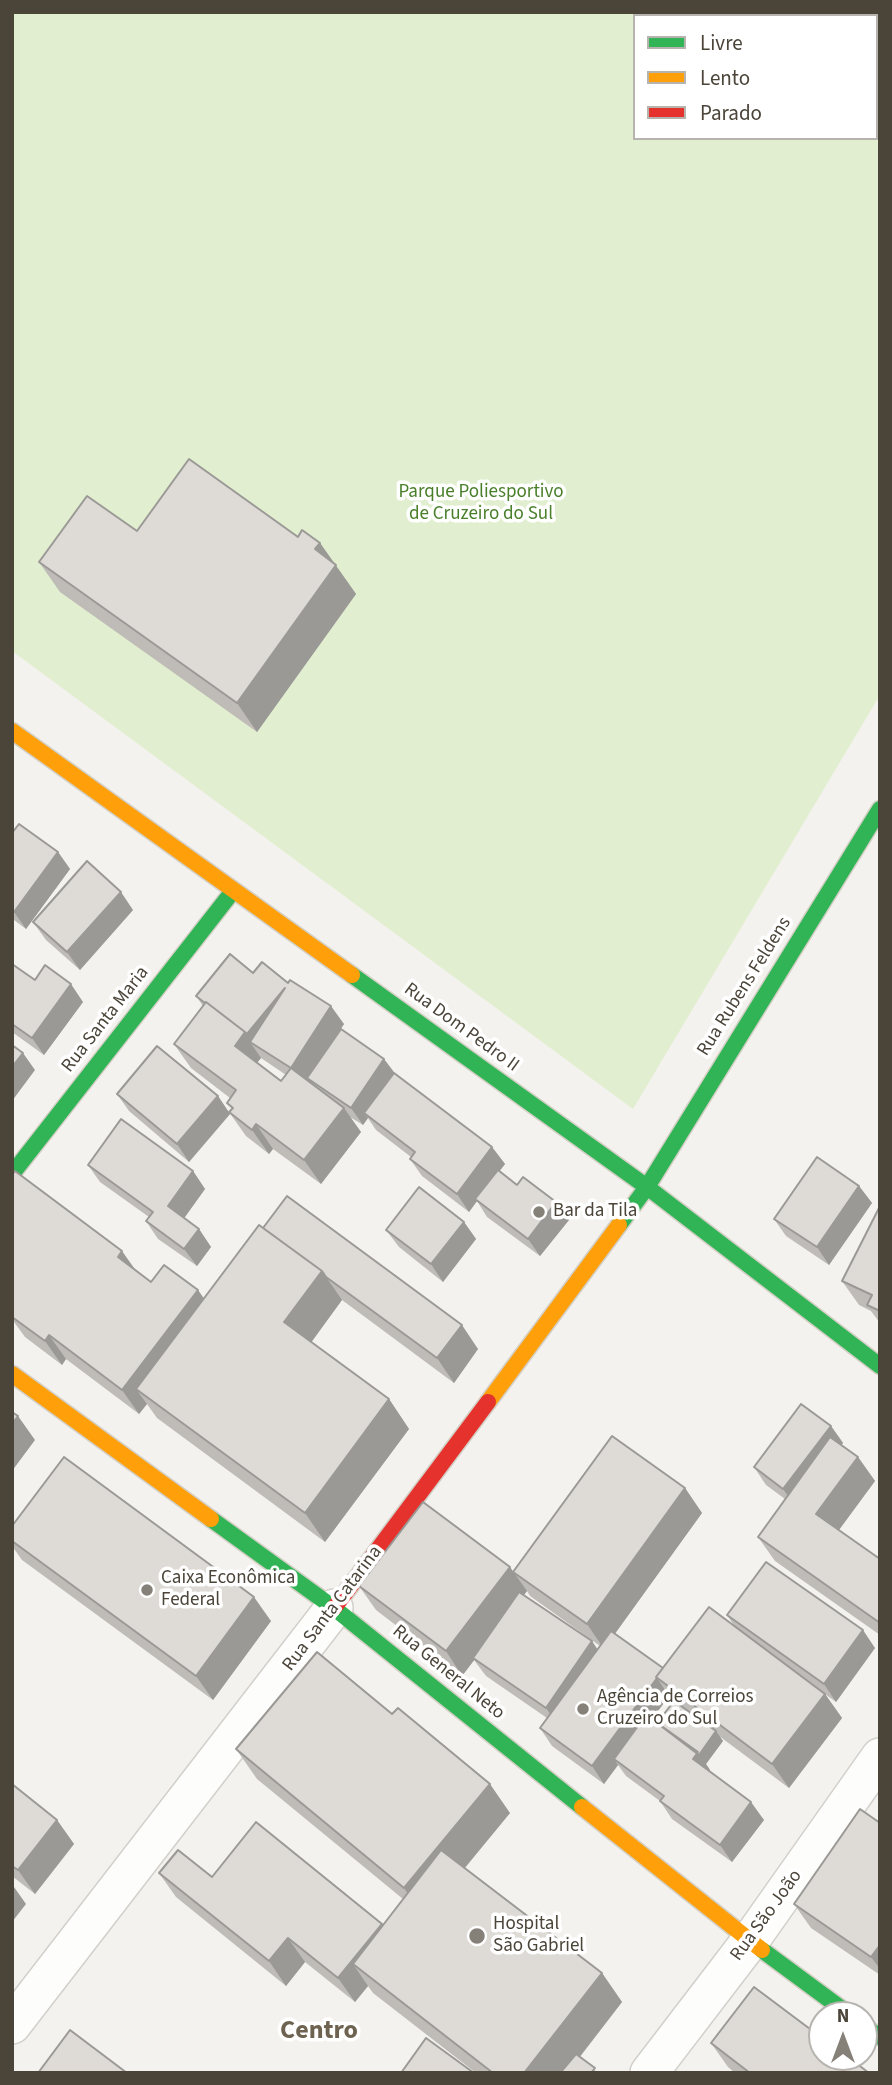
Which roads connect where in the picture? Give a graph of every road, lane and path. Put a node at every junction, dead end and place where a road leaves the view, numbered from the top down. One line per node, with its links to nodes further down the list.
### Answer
1 (12, 731): 3 (street, Rua Dom Pedro II)
2 (880, 809): 5 (street, Rua Rubens Feldens)
3 (233, 891): 4 (street, Rua Santa Maria); 5 (street, Rua Dom Pedro II)
4 (12, 1174)
5 (647, 1187): 6 (street, Rua Dom Pedro II); 8 (street, Rua Santa Catarina)
6 (880, 1366)
7 (12, 1374): 8 (street, Rua General Neto)
8 (334, 1608): 10 (street, Rua General Neto); 12 (street, Rua Santa Catarina)
9 (880, 1757): 10 (street, Rua São João)
10 (750, 1941): 11 (street, Rua General Neto); 13 (street, Rua São João)
11 (831, 2001)
12 (12, 2025)
13 (649, 2073)

